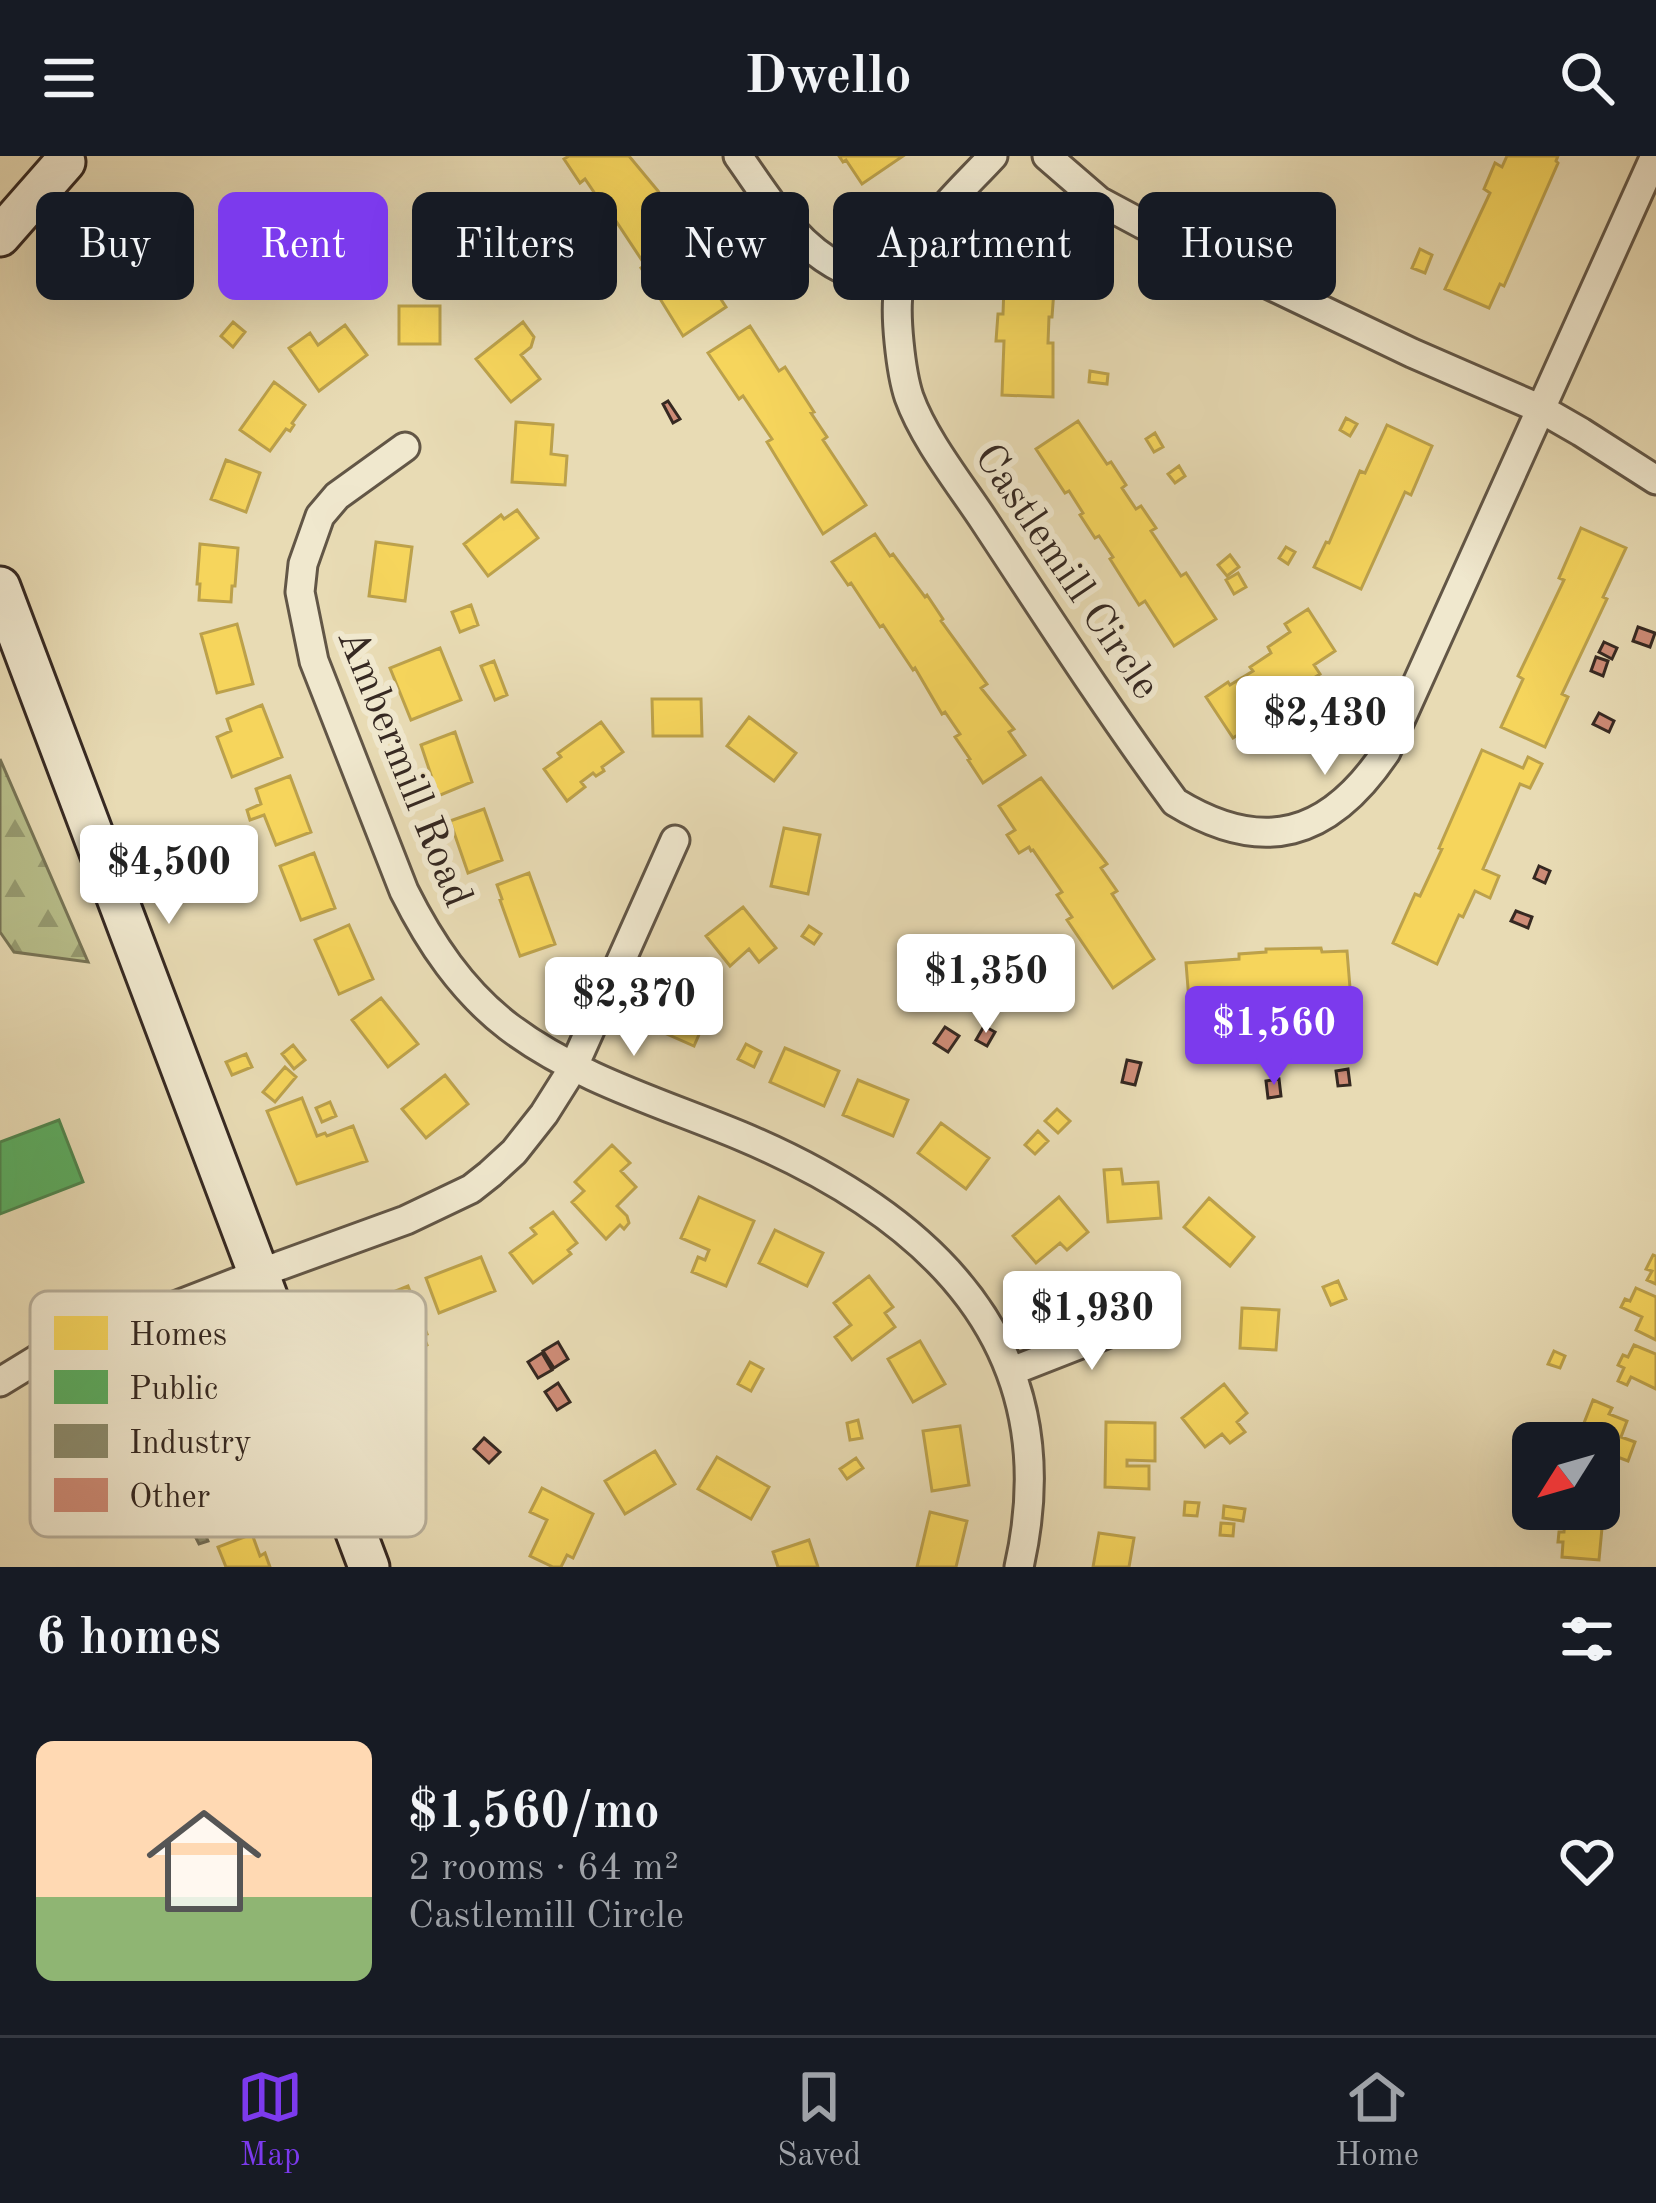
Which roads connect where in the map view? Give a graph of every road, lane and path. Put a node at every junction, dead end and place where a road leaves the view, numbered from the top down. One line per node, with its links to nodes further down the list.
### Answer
1 (738, 156): 9 (street)
2 (993, 156): 6 (street, Castlemill Circle)
3 (1046, 156): 11 (street)
4 (1655, 156): 11 (street, Castlemill Circle)
5 (70, 159): 7 (main road); 8 (main road)
6 (958, 192)
7 (0, 199)
8 (0, 236)
9 (833, 263)
10 (897, 300): 11 (street, Castlemill Circle)
11 (1540, 409): 13 (street)
12 (405, 447): 16 (street, Ambermill Road)
13 (1656, 480)
14 (0, 587): 17 (main road)
15 (675, 840): 16 (street)
16 (573, 1068): 17 (street); 22 (street, Ambermill Road)
17 (260, 1273): 18 (street); 19 (main road)
18 (214, 1291)
19 (267, 1291)
20 (1150, 1317): 22 (street)
21 (30, 1364): 23 (street)
22 (1012, 1371): 26 (street, Ambermill Road)
23 (0, 1382)
24 (358, 1537): 25 (main road)
25 (369, 1567)
26 (1019, 1567)

